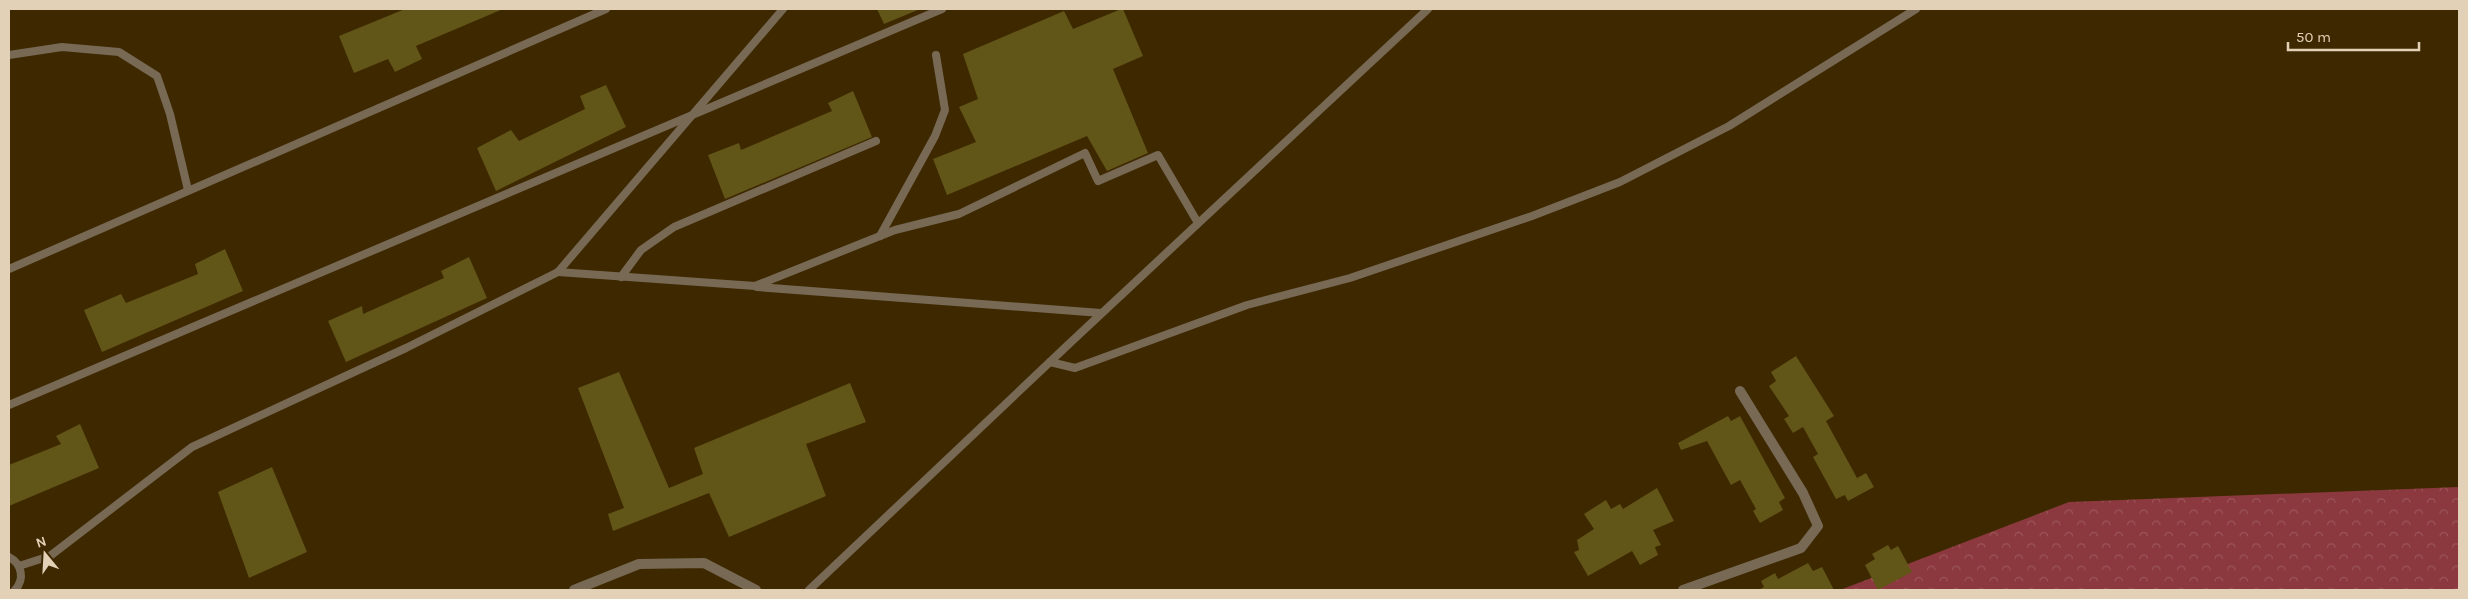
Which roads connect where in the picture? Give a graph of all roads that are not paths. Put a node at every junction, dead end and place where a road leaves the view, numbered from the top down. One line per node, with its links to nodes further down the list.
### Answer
1 (606, 9): 10 (lane)
2 (783, 9): 8 (lane)
3 (942, 9): 8 (lane)
4 (1428, 9): 11 (lane)
5 (1916, 9): 18 (lane)
6 (9, 55): 10 (lane)
7 (936, 55): 12 (lane)
8 (696, 113): 14 (lane); 20 (lane)
9 (876, 141): 15 (lane)
10 (188, 190): 13 (lane)
11 (1198, 223): 12 (lane); 17 (lane)
12 (880, 236): 16 (lane)
13 (9, 269)
14 (558, 272): 15 (lane); 22 (lane)
15 (621, 277): 16 (lane)
16 (756, 286): 17 (lane)
17 (1101, 313): 18 (lane)
18 (1050, 362): 26 (lane)
19 (1740, 391): 27 (street)
20 (9, 405)
21 (9, 557): 22 (lane)
22 (19, 566): 23 (lane)
23 (15, 590)
24 (574, 590): 25 (street)
25 (756, 590)
26 (809, 590)
27 (1683, 590)

